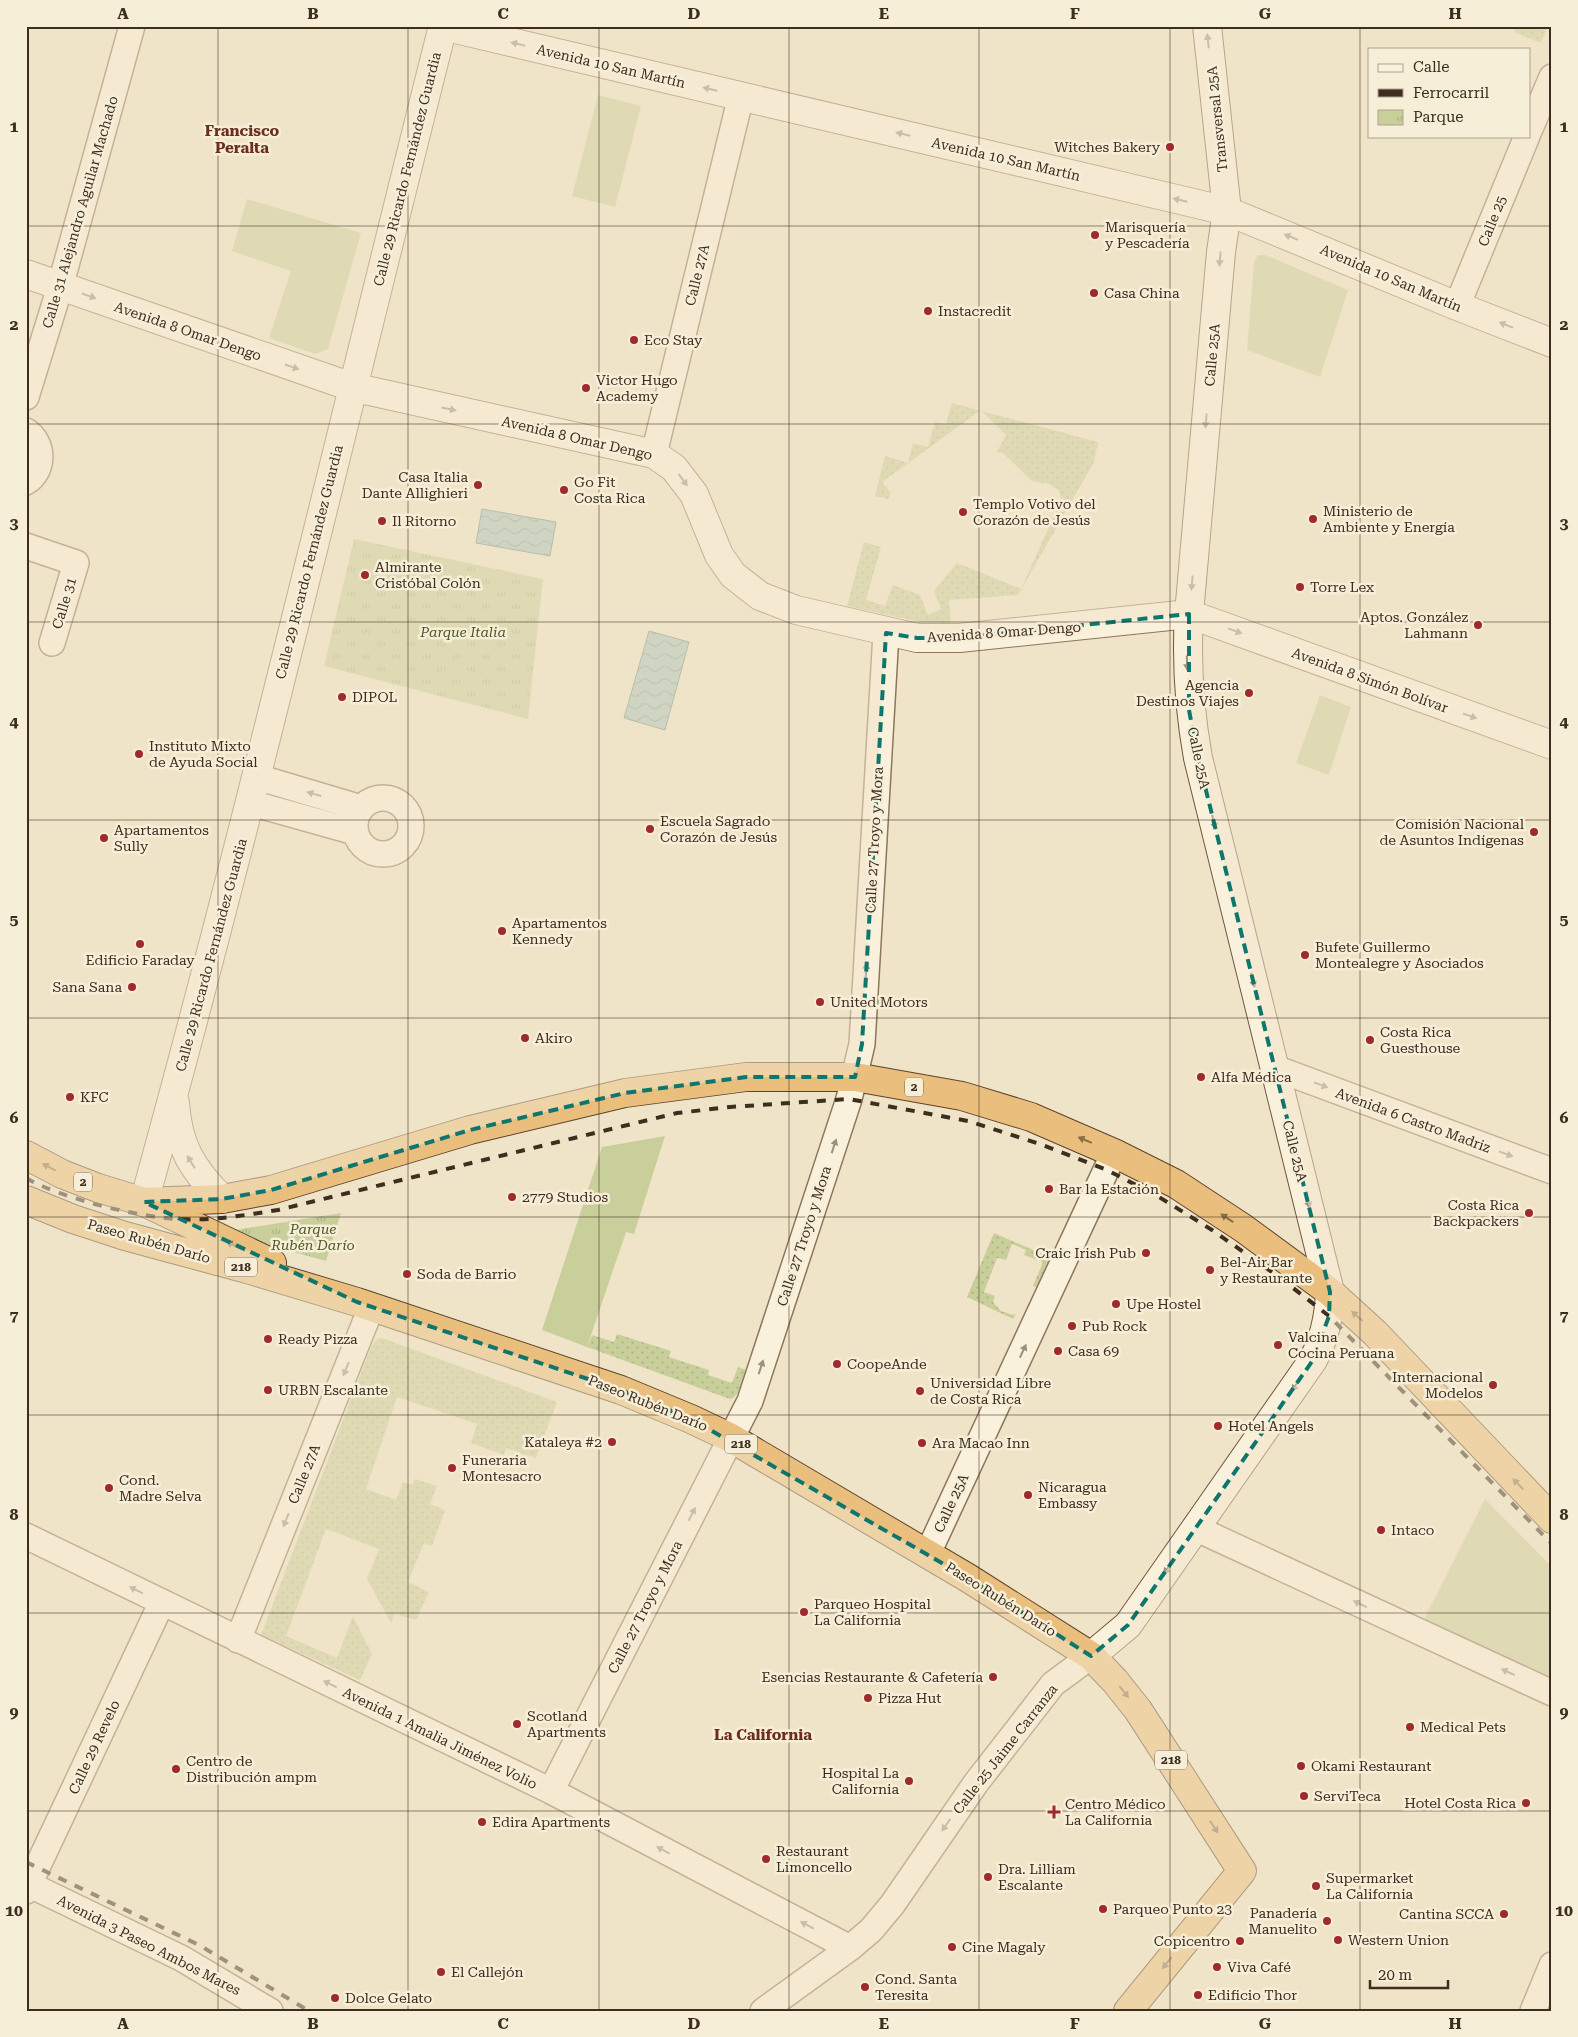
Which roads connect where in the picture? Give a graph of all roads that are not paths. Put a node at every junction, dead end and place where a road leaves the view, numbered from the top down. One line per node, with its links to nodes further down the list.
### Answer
1 (132, 26): 10 (street, Calle 31 Alejandro Aguilar Machado)
2 (443, 26): 5 (street, Avenida 10 San Martín, one-way to 2); 13 (street, Calle 29 Ricardo Fernández Guardia)
3 (1207, 26): 8 (street, Transversal 25A, one-way to 3)
4 (1552, 77): 6 (street)
5 (741, 96): 8 (street, Avenida 10 San Martín, one-way to 5); 16 (street, Calle 27A)
6 (1530, 129)
7 (1526, 138): 11 (street, Calle 25)
8 (1227, 211): 11 (street, Avenida 10 San Martín, one-way to 8); 19 (street, Calle 25A, one-way to 19)
9 (26, 274): 10 (street, Avenida 8 Omar Dengo)
10 (60, 287): 13 (street, Avenida 8 Omar Dengo, one-way to 13); 14 (street, Calle 31 Alejandro Aguilar Machado)
11 (1457, 306): 12 (street, Avenida 10 San Martín, one-way to 11)
12 (1552, 343)
13 (352, 387): 16 (street, Avenida 8 Omar Dengo, one-way to 16); 23 (street, Calle 29 Ricardo Fernández Guardia)
14 (26, 397)
15 (26, 430): 17 (street)
16 (654, 454): 20 (street, Avenida 8 Omar Dengo, one-way to 20)
17 (26, 482)
18 (26, 546): 21 (street, Calle 31)
19 (1189, 614): 20 (street, Avenida 8 Omar Dengo); 22 (street, Avenida 8 Simón Bolívar, one-way to 22); 26 (street, Calle 25A, one-way to 26)
20 (886, 633): 27 (street, Calle 27 Troyo y Mora, one-way to 20)
21 (52, 644)
22 (1552, 745)
23 (254, 790): 24 (street, one-way to 23); 25 (street); 28 (street, Calle 29 Ricardo Fernández Guardia)
24 (361, 808): 25 (street); 25 (street)
25 (355, 832)
26 (1275, 1068): 31 (street, Avenida 6 Castro Madriz, one-way to 31); 35 (street, Calle 25A, one-way to 35)
27 (855, 1077): 29 (highway, 2, one-way to 27); 32 (highway, 2); 37 (street, Calle 27 Troyo y Mora, one-way to 27)
28 (174, 1097): 32 (street, Calle 29 Ricardo Fernández Guardia, one-way to 28); 34 (street, Calle 29 Ricardo Fernández Guardia)
29 (1114, 1153): 35 (highway, 2, one-way to 29); 41 (street, Calle 25A, one-way to 29)
30 (26, 1155): 34 (highway, 2, one-way to 30)
31 (1552, 1171)
32 (222, 1198): 34 (highway, 2)
33 (26, 1200): 36 (highway, Paseo Rubén Darío / 218)
34 (144, 1202): 36 (highway, one-way to 34)
35 (1330, 1292): 38 (highway, 2, one-way to 35); 39 (street, Calle 25 Jaime Carranza, one-way to 39)
36 (364, 1305): 37 (highway, Paseo Rubén Darío / 218); 43 (street, Calle 27A, one-way to 43)
37 (731, 1438): 41 (highway, Paseo Rubén Darío / 218); 46 (street, Calle 27 Troyo y Mora, one-way to 37)
38 (1552, 1519)
39 (1195, 1528): 44 (street, Calle 25 Jaime Carranza, one-way to 44); 45 (street, one-way to 39)
40 (26, 1536): 42 (street, Avenida 1 Amalia Jiménez Volio, one-way to 40)
41 (928, 1553): 44 (highway, Paseo Rubén Darío / 218)
42 (162, 1602): 43 (street, Avenida 1 Amalia Jiménez Volio); 47 (street, Calle 29 Revelo)
43 (238, 1640): 46 (street, Avenida 1 Amalia Jiménez Volio, one-way to 43)
44 (1091, 1656): 48 (street, Calle 25 Jaime Carranza, one-way to 48); 52 (highway, Paseo Rubén Darío / 218, one-way to 52)
45 (1552, 1693)
46 (551, 1791): 48 (street, Avenida 1 Amalia Jiménez Volio, one-way to 46)
47 (27, 1886): 50 (street, Avenida 3 Paseo Ambos Mares)
48 (850, 1948): 51 (street, Calle 25 Jaime Carranza)
49 (1552, 1965): 53 (street)
50 (270, 2011)
51 (763, 2011)
52 (1128, 2011)
53 (1533, 2011)

